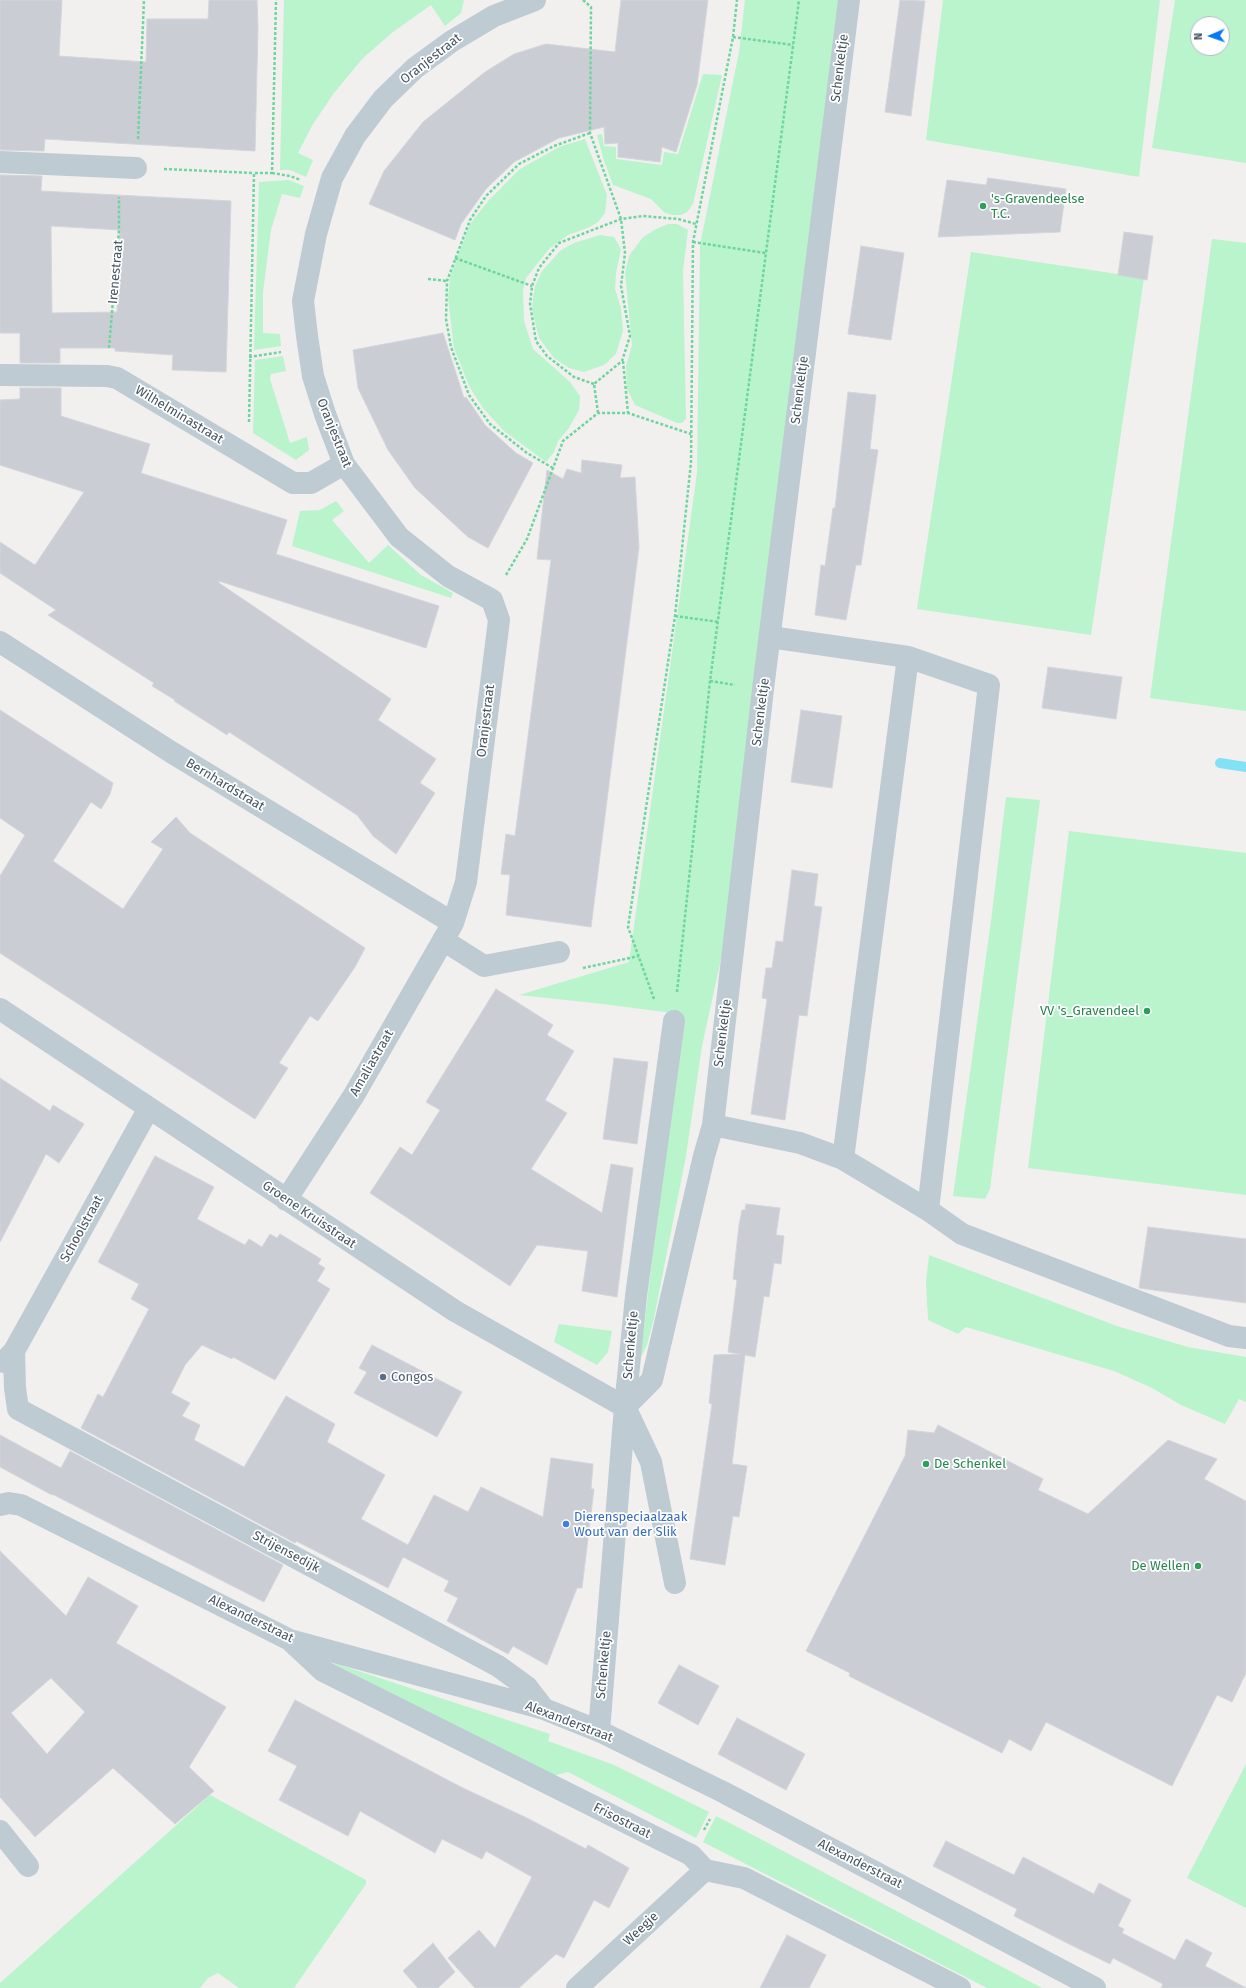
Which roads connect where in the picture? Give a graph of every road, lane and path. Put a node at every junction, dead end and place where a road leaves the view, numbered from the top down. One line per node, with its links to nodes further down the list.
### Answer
1 (144, 0): 13 (path, Irenestraat)
2 (276, 0): 14 (path)
3 (535, 0): 8 (street, Oranjestraat)
4 (583, 0): 11 (path)
5 (737, 0): 9 (path)
6 (799, 0): 10 (path)
7 (849, 0): 36 (street, Schenkeltje)
8 (490, 8): 31 (street, Oranjestraat)
9 (733, 37): 10 (path); 16 (path)
10 (793, 45): 18 (path)
11 (590, 132): 15 (path); 19 (path)
12 (0, 162): 13 (street)
13 (128, 168): 14 (path); 25 (path, Irenestraat)
14 (254, 173): 30 (path)
15 (621, 219): 16 (path); 22 (path); 23 (path)
16 (696, 224): 17 (path)
17 (693, 242): 18 (path); 29 (path)
18 (765, 253): 35 (path)
19 (455, 258): 21 (path); 22 (path)
20 (428, 279): 21 (path)
21 (447, 281): 32 (path)
22 (532, 286): 26 (path)
23 (622, 361): 26 (path); 28 (path)
24 (0, 375): 25 (street, Wilhelminastraat)
25 (107, 376): 30 (street, Wilhelminastraat)
26 (594, 384): 27 (path)
27 (598, 413): 28 (path); 32 (path)
28 (628, 413): 29 (path)
29 (691, 434): 34 (path)
30 (248, 456): 31 (street, Wilhelminastraat)
31 (344, 464): 33 (street, Oranjestraat)
32 (553, 468): 33 (path)
33 (492, 600): 39 (street, Oranjestraat)
34 (675, 616): 35 (path); 42 (path)
35 (719, 622): 42 (path)
36 (770, 637): 38 (street); 44 (street, Schenkeltje)
37 (0, 642): 39 (street, Bernhardstraat)
38 (908, 657): 45 (street); 47 (street)
39 (448, 931): 40 (street, Bernhardstraat); 46 (street, Amaliastraat)
40 (559, 952)
41 (0, 1009): 43 (street, Groene Kruisstraat)
42 (674, 1021): 51 (street, Schenkeltje)
43 (149, 1108): 46 (street, Groene Kruisstraat); 49 (street, Schoolstraat)
44 (713, 1126): 45 (street); 51 (street, Schenkeltje)
45 (843, 1159): 47 (street)
46 (286, 1200): 51 (street, Groene Kruisstraat)
47 (928, 1210): 48 (street)
48 (1246, 1338)
49 (14, 1351): 50 (street, Schoolstraat); 55 (street, Strijensedijk)
50 (0, 1368)
51 (625, 1407): 53 (street); 56 (street, Schenkeltje)
52 (0, 1505): 54 (street, Alexanderstraat)
53 (675, 1583)
54 (290, 1640): 55 (street, Alexanderstraat); 59 (street, Frisostraat)
55 (544, 1709): 56 (street, Alexanderstraat)
56 (599, 1731): 62 (street, Alexanderstraat)
57 (0, 1832): 58 (street)
58 (28, 1866)
59 (705, 1870): 60 (street, Weegje); 61 (street)
60 (577, 1988)
61 (960, 1988)
62 (1095, 1988)

